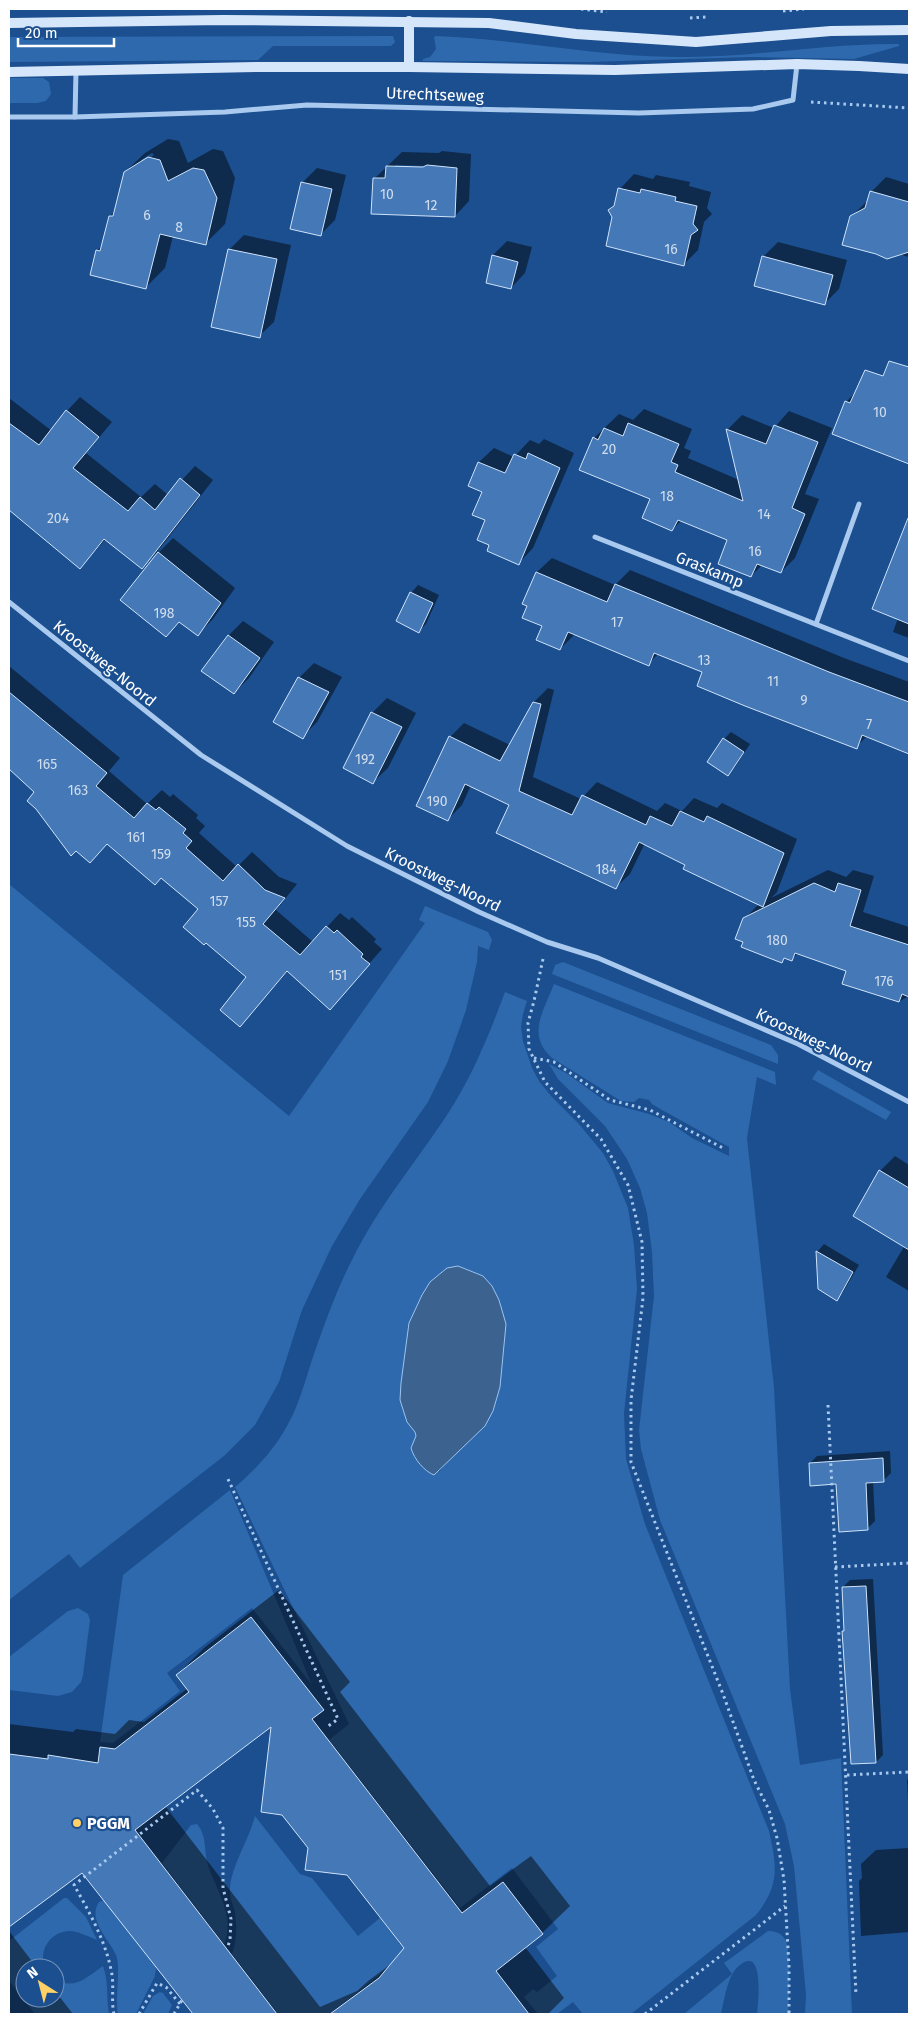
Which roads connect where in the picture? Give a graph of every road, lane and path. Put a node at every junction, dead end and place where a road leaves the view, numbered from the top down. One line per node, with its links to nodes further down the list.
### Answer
1 (581, 9): 4 (path)
2 (804, 9): 3 (path)
3 (778, 11)
4 (616, 13)
5 (682, 17): 6 (path)
6 (711, 17)
7 (409, 21): 8 (main road); 9 (main road); 11 (main road, Utrechtseweg)
8 (9, 23)
9 (909, 30)
10 (798, 64): 11 (main road, Utrechtseweg); 12 (main road, Utrechtseweg); 15 (street)
11 (409, 67): 13 (main road, Utrechtseweg)
12 (909, 69)
13 (76, 71): 14 (main road, Utrechtseweg); 18 (street)
14 (9, 72)
15 (793, 100): 16 (path); 18 (street, Utrechtseweg)
16 (909, 108)
17 (9, 117): 18 (street, Utrechtseweg)
18 (75, 118)
19 (859, 504): 22 (street)
20 (595, 537): 22 (street, Graskamp)
21 (9, 602): 24 (street, Kroostweg-Noord)
22 (816, 624): 23 (street, Graskamp)
23 (909, 661)
24 (547, 942): 25 (path); 26 (street, Kroostweg-Noord)
25 (534, 1058): 27 (path); 35 (path)
26 (909, 1102)
27 (725, 1149)
28 (828, 1405): 31 (path)
29 (228, 1479): 32 (path)
30 (909, 1563): 31 (path)
31 (836, 1567): 34 (path)
32 (327, 1727)
33 (909, 1772): 34 (path)
34 (847, 1775): 37 (path)
35 (785, 1906): 43 (path); 44 (path)
36 (227, 1949): 40 (path)
37 (856, 1995)
38 (182, 2000): 39 (path)
39 (180, 2004): 41 (path); 42 (path)
40 (114, 2014)
41 (139, 2014)
42 (174, 2014)
43 (644, 2014)
44 (789, 2014)

